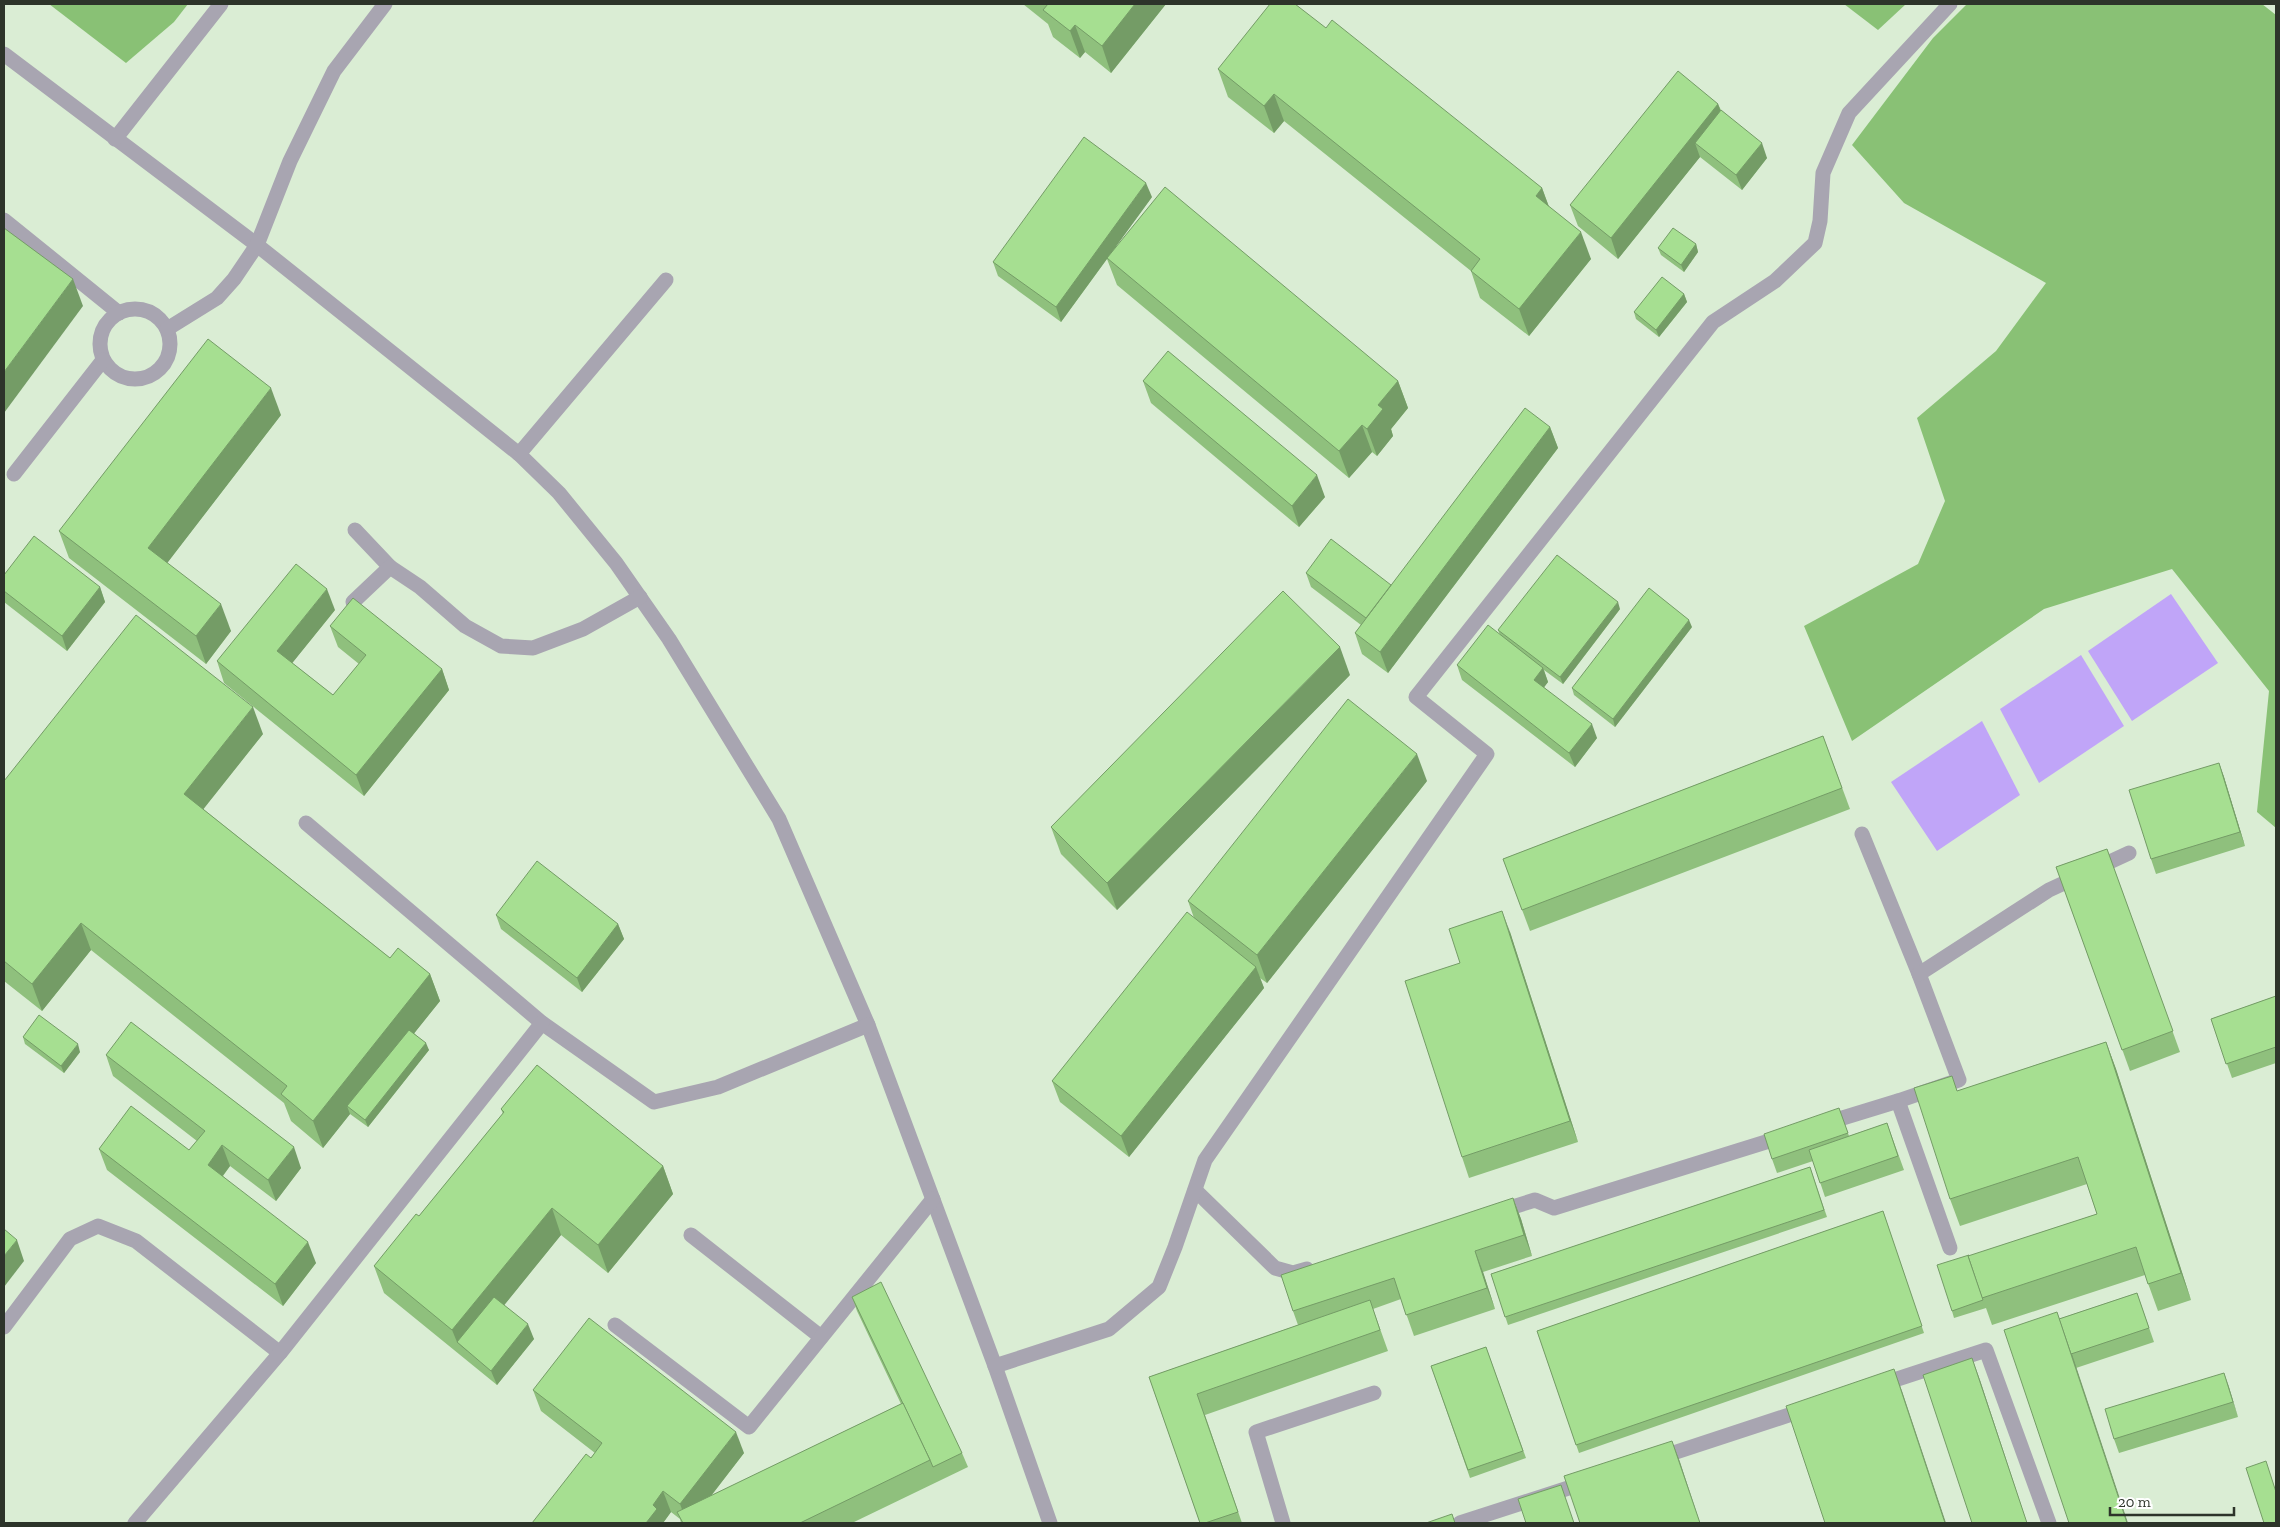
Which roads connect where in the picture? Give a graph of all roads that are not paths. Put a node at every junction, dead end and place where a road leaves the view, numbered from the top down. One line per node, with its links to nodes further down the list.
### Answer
1 (221, 4): 5 (street)
2 (385, 4): 7 (street)
3 (1950, 4): 25 (street)
4 (4, 54): 5 (street)
5 (115, 139): 7 (street)
6 (6, 227): 9 (street)
7 (257, 245): 10 (street); 12 (street)
8 (666, 280): 12 (street)
9 (119, 313): 10 (street); 11 (street)
10 (167, 329): 11 (street)
11 (103, 360): 13 (street)
12 (520, 454): 16 (street)
13 (14, 474)
14 (355, 530): 15 (street)
15 (390, 567): 16 (street); 17 (street)
16 (640, 597): 23 (street)
17 (353, 602)
18 (306, 823): 22 (street)
19 (1862, 834): 21 (street)
20 (2129, 853): 21 (street)
21 (1919, 974): 24 (street)
22 (542, 1023): 23 (street); 34 (street)
23 (868, 1025): 26 (street)
24 (1898, 1100): 27 (street); 29 (street)
25 (1195, 1190): 30 (street); 35 (street)
26 (933, 1199): 33 (street); 35 (street)
27 (1479, 1217)
28 (691, 1235): 33 (street)
29 (1950, 1248)
30 (1321, 1265)
31 (615, 1325): 33 (street)
32 (4, 1327): 34 (street)
33 (821, 1337)
34 (280, 1353): 41 (street)
35 (995, 1366): 42 (street)
36 (1864, 1390): 45 (street)
37 (1374, 1392): 43 (street)
38 (1817, 1406): 39 (street)
39 (1648, 1461)
40 (1601, 1477): 44 (street)
41 (135, 1523)
42 (1050, 1523)
43 (1283, 1523)
44 (1460, 1523)
45 (2048, 1523)

